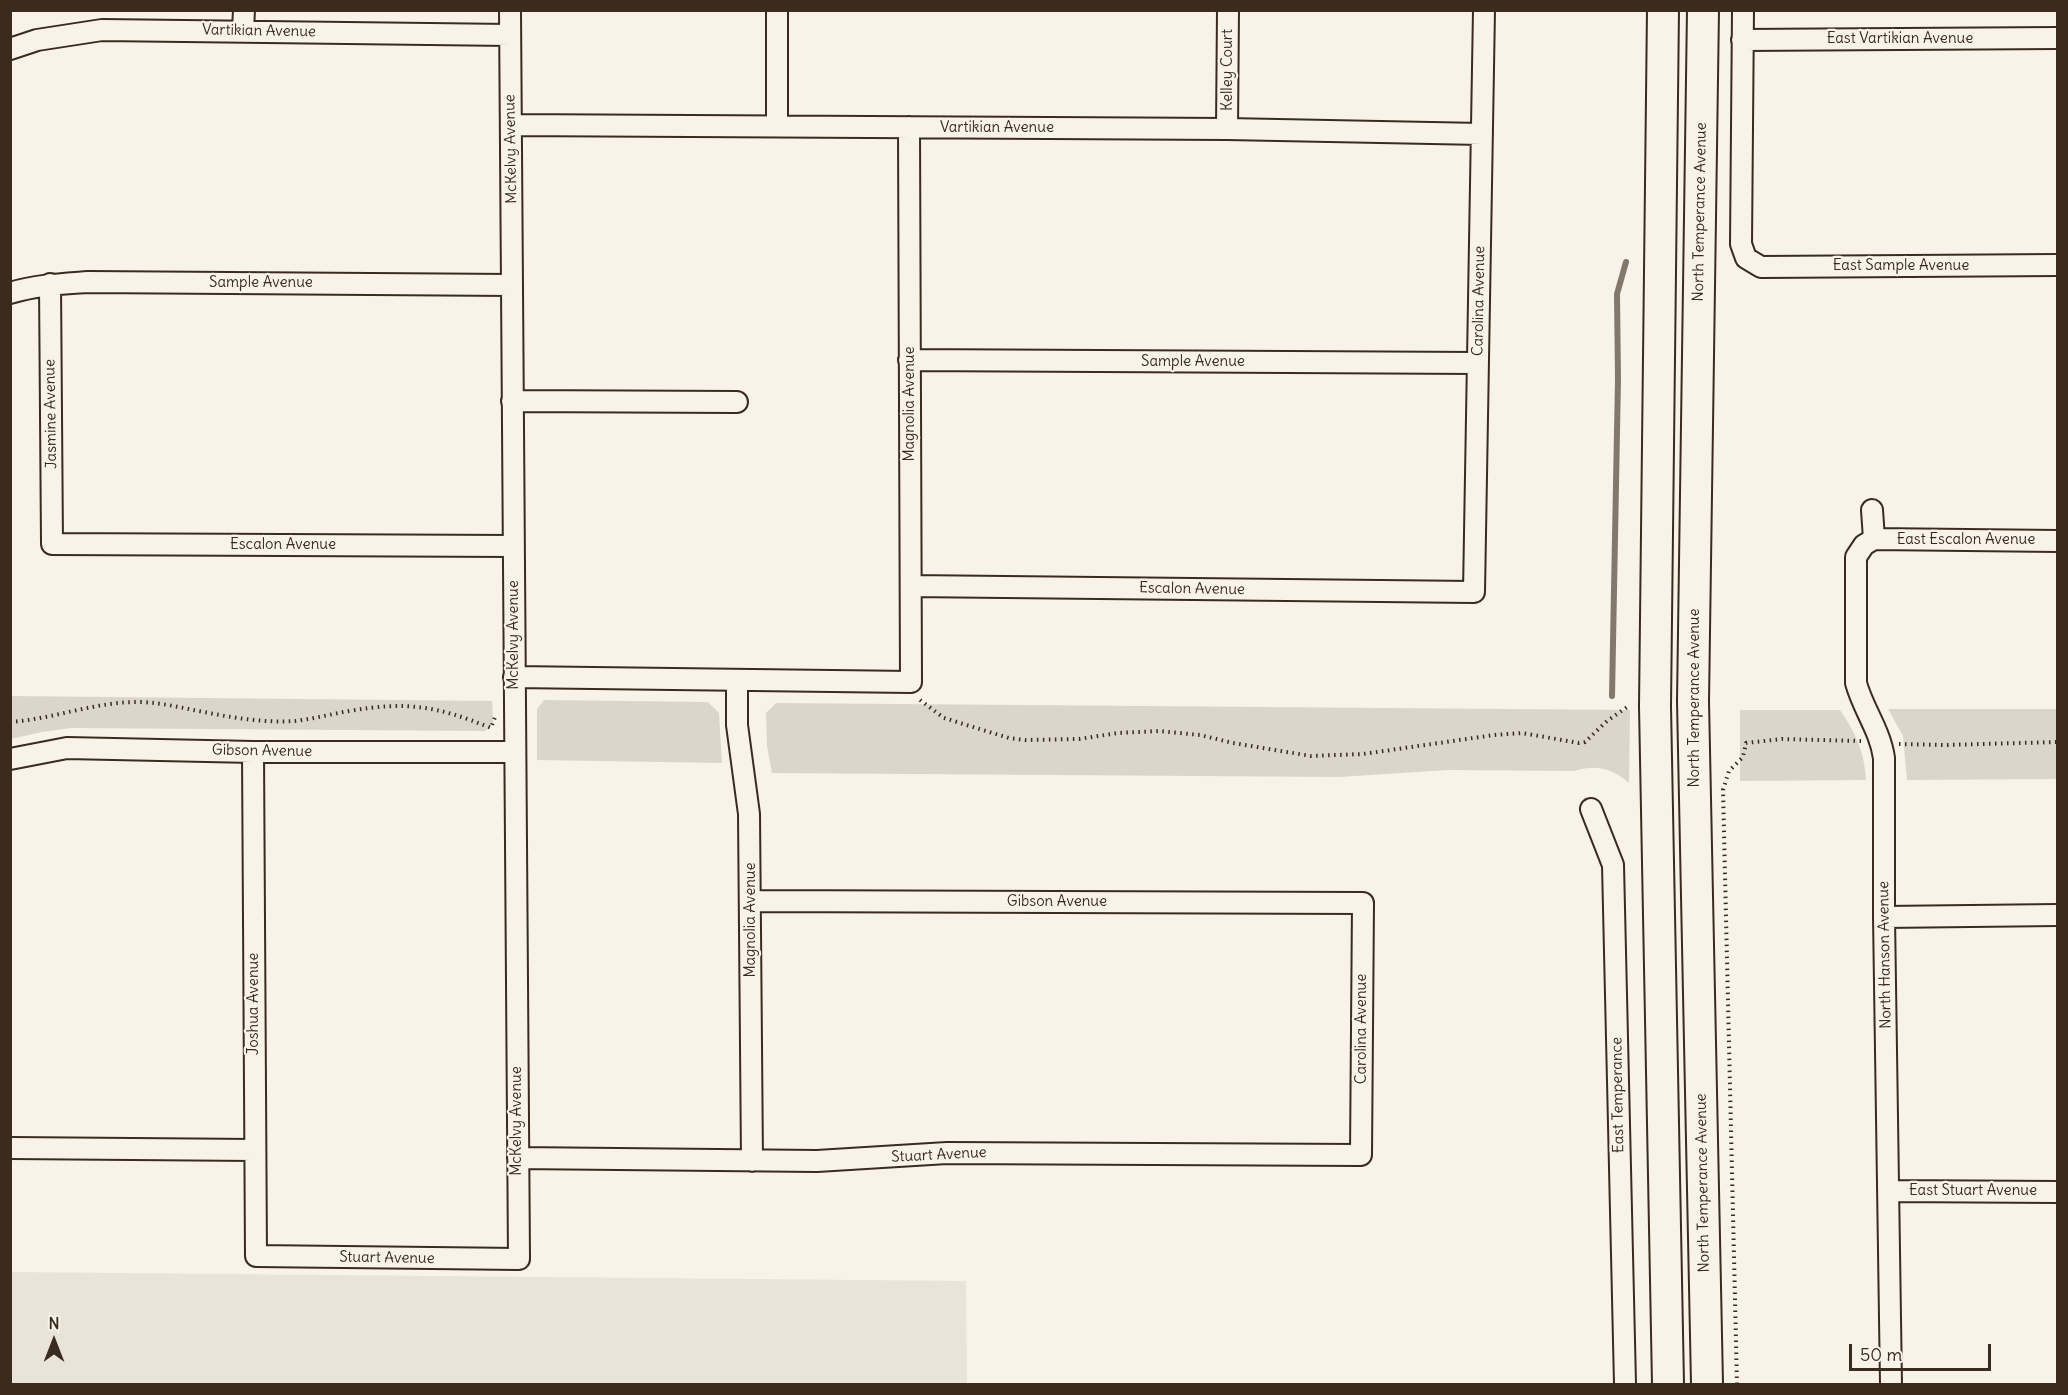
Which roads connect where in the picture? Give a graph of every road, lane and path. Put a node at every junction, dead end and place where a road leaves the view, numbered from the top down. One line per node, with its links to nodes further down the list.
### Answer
1 (244, 10): 9 (street)
2 (510, 10): 10 (street, McKelvy Avenue)
3 (777, 10): 15 (street)
4 (1228, 10): 17 (street, Kelley Court)
5 (1484, 10): 18 (street, Carolina Avenue)
6 (1663, 10): 61 (main road)
7 (1703, 10): 62 (main road, North Temperance Avenue)
8 (1743, 10): 12 (street)
9 (243, 30): 10 (street, Vartikian Avenue); 13 (street, Vartikian Avenue)
10 (510, 35): 14 (street, McKelvy Avenue)
11 (2058, 38): 12 (street, East Vartikian Avenue)
12 (1742, 40): 19 (street, East Sample Avenue)
13 (10, 49)
14 (511, 125): 15 (street, Vartikian Avenue); 21 (street, McKelvy Avenue)
15 (777, 125): 16 (street, Vartikian Avenue)
16 (909, 127): 17 (street, Vartikian Avenue); 23 (street, Magnolia Avenue)
17 (1227, 129): 18 (street, Vartikian Avenue)
18 (1482, 134): 24 (street, Carolina Avenue)
19 (2058, 265)
20 (50, 284): 21 (street, Sample Avenue); 22 (street, Sample Avenue); 30 (street, Jasmine Avenue)
21 (512, 285): 25 (street, McKelvy Avenue)
22 (10, 293)
23 (909, 360): 24 (street, Sample Avenue); 32 (street, Magnolia Avenue)
24 (1477, 363): 33 (street, Carolina Avenue)
25 (512, 401): 26 (street); 31 (street, McKelvy Avenue)
26 (737, 402)
27 (1872, 510): 28 (street)
28 (1874, 539): 29 (street, East Escalon Avenue); 50 (street, North Hanson Avenue)
29 (2058, 541)
30 (52, 544): 31 (street, Escalon Avenue)
31 (513, 546): 34 (street, McKelvy Avenue)
32 (911, 586): 33 (street, Escalon Avenue); 36 (street, Magnolia Avenue)
33 (1474, 592)
34 (514, 677): 35 (street); 37 (street, McKelvy Avenue)
35 (737, 681): 36 (street); 47 (street, Magnolia Avenue)
36 (911, 691): 38 (path)
37 (514, 700): 39 (path); 44 (street, McKelvy Avenue)
38 (1630, 705)
39 (10, 722)
40 (1862, 741): 63 (path)
41 (2058, 742): 42 (path)
42 (1900, 744)
43 (253, 752): 44 (street, Gibson Avenue); 45 (street, Gibson Avenue); 52 (street, Joshua Avenue)
44 (514, 752): 54 (street, McKelvy Avenue)
45 (10, 759)
46 (1591, 809): 60 (street, East Temperance)
47 (751, 901): 48 (street, Gibson Avenue); 55 (street, Magnolia Avenue)
48 (1363, 903): 53 (street, Carolina Avenue)
49 (2058, 915): 50 (street)
50 (1884, 917): 56 (street, North Hanson Avenue)
51 (10, 1148): 52 (street)
52 (254, 1150): 58 (street, Joshua Avenue)
53 (1361, 1155): 55 (street, Stuart Avenue)
54 (518, 1158): 55 (street, Stuart Avenue); 59 (street, McKelvy Avenue)
55 (752, 1161)
56 (1889, 1191): 57 (street, East Stuart Avenue); 64 (street, North Hanson Avenue)
57 (2058, 1192)
58 (256, 1256): 59 (street, Stuart Avenue)
59 (519, 1259)
60 (1625, 1384)
61 (1668, 1384)
62 (1707, 1384)
63 (1737, 1384)
64 (1891, 1384)

